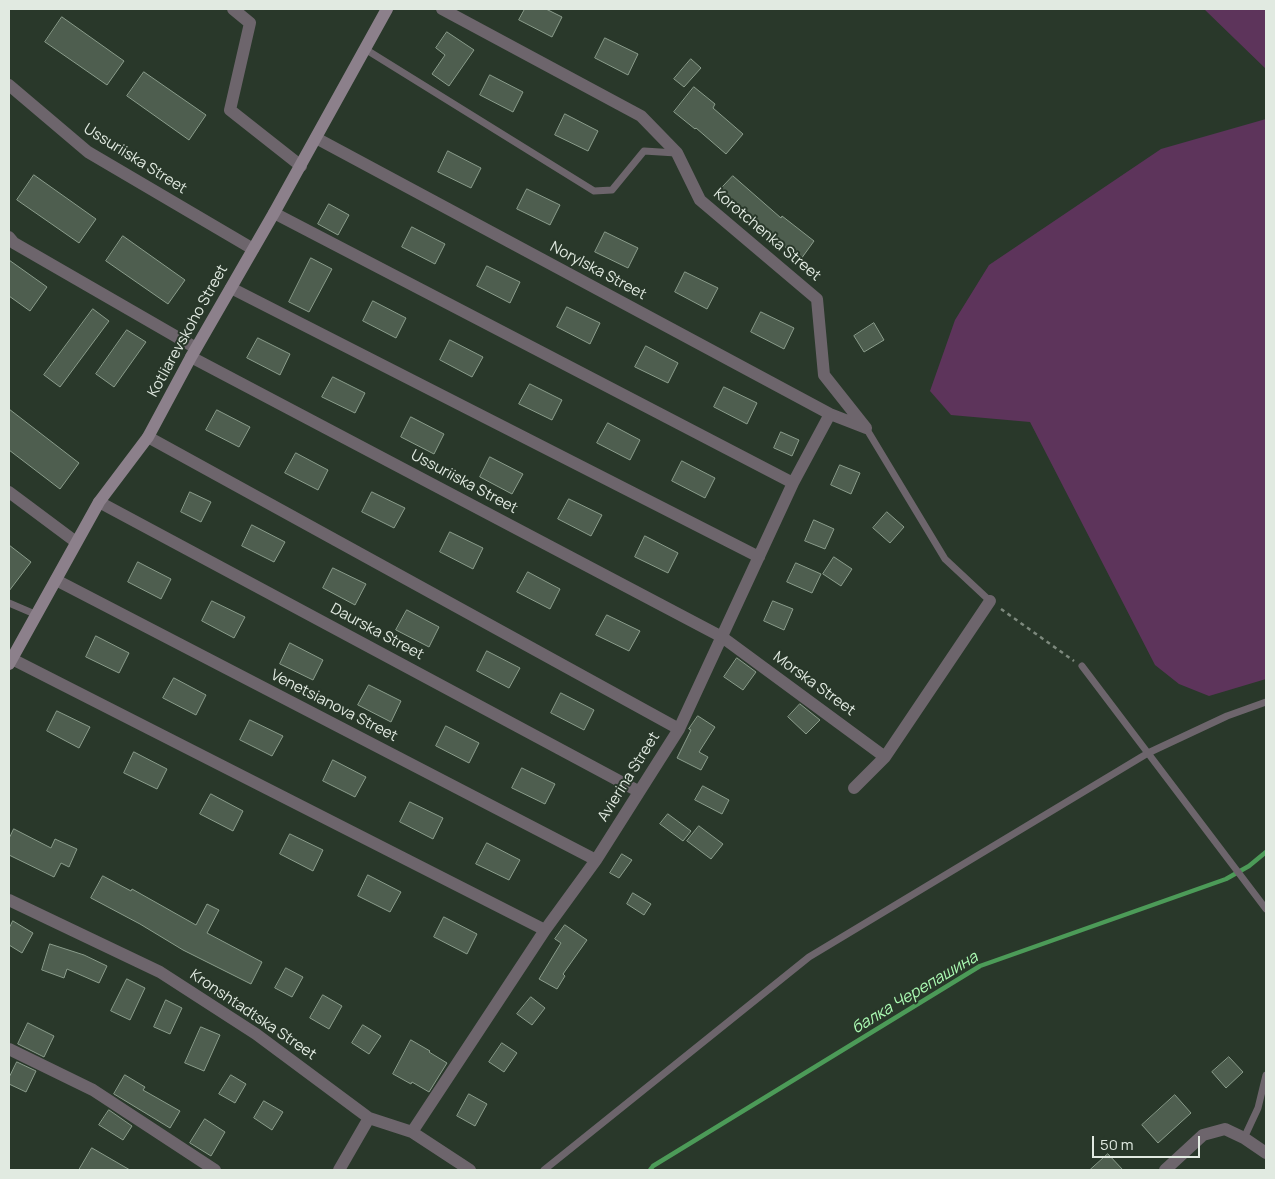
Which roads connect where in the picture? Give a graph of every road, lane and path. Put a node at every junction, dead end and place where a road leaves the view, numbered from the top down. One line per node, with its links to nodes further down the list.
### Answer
1 (233, 9): 8 (street)
2 (387, 9): 4 (street, Kotliarevskoho Street)
3 (442, 9): 7 (street, Korotchenka Street)
4 (365, 49): 6 (street, Kotliarevskoho Street); 7 (lane)
5 (9, 85): 11 (street, Ussuriiska Street)
6 (316, 138): 8 (street, Kotliarevskoho Street); 14 (street, Norylska Street)
7 (677, 153): 15 (street, Korotchenka Street)
8 (300, 166): 9 (street, Kotliarevskoho Street)
9 (274, 214): 11 (street, Kotliarevskoho Street); 17 (street)
10 (9, 237): 13 (street, Ussuriiska Street)
11 (253, 248): 12 (street, Kotliarevskoho Street)
12 (231, 288): 13 (street, Kotliarevskoho Street); 21 (street)
13 (194, 353): 16 (street, Kotliarevskoho Street); 26 (street, Ussuriiska Street)
14 (830, 414): 15 (street, Norylska Street); 17 (street, Avierina Street)
15 (866, 428): 23 (lane)
16 (148, 437): 19 (street, Kotliarevskoho Street); 30 (street)
17 (793, 483): 21 (street, Avierina Street)
18 (9, 492): 20 (street)
19 (99, 502): 20 (street, Kotliarevskoho Street); 34 (street, Daurska Street)
20 (76, 542): 22 (street, Kotliarevskoho Street)
21 (759, 557): 26 (street, Avierina Street)
22 (56, 580): 25 (street, Kotliarevskoho Street); 35 (street, Venetsianova Street)
23 (990, 601): 28 (path); 32 (street)
24 (9, 603): 25 (lane)
25 (37, 615): 27 (street, Kotliarevskoho Street)
26 (722, 636): 30 (street, Avierina Street); 32 (street, Morska Street)
27 (10, 661): 38 (street)
28 (1082, 666): 31 (lane)
29 (1266, 702): 31 (lane)
30 (679, 729): 34 (street, Avierina Street)
31 (1148, 752): 37 (lane); 48 (lane)
32 (885, 757): 33 (street)
33 (854, 788)
34 (638, 791): 35 (street, Avierina Street)
35 (596, 860): 38 (street, Avierina Street)
36 (9, 900): 41 (street, Kronshtadtska Street)
37 (1266, 909)
38 (544, 930): 42 (street, Avierina Street)
39 (9, 1049): 45 (street)
40 (1266, 1075): 43 (lane)
41 (369, 1118): 42 (street, Kronshtadtska Street); 46 (street)
42 (412, 1132): 47 (street, Kronshtadtska Street)
43 (1244, 1138): 44 (street); 49 (street)
44 (1266, 1153)
45 (216, 1170)
46 (339, 1170)
47 (470, 1170)
48 (544, 1170)
49 (1165, 1170)

